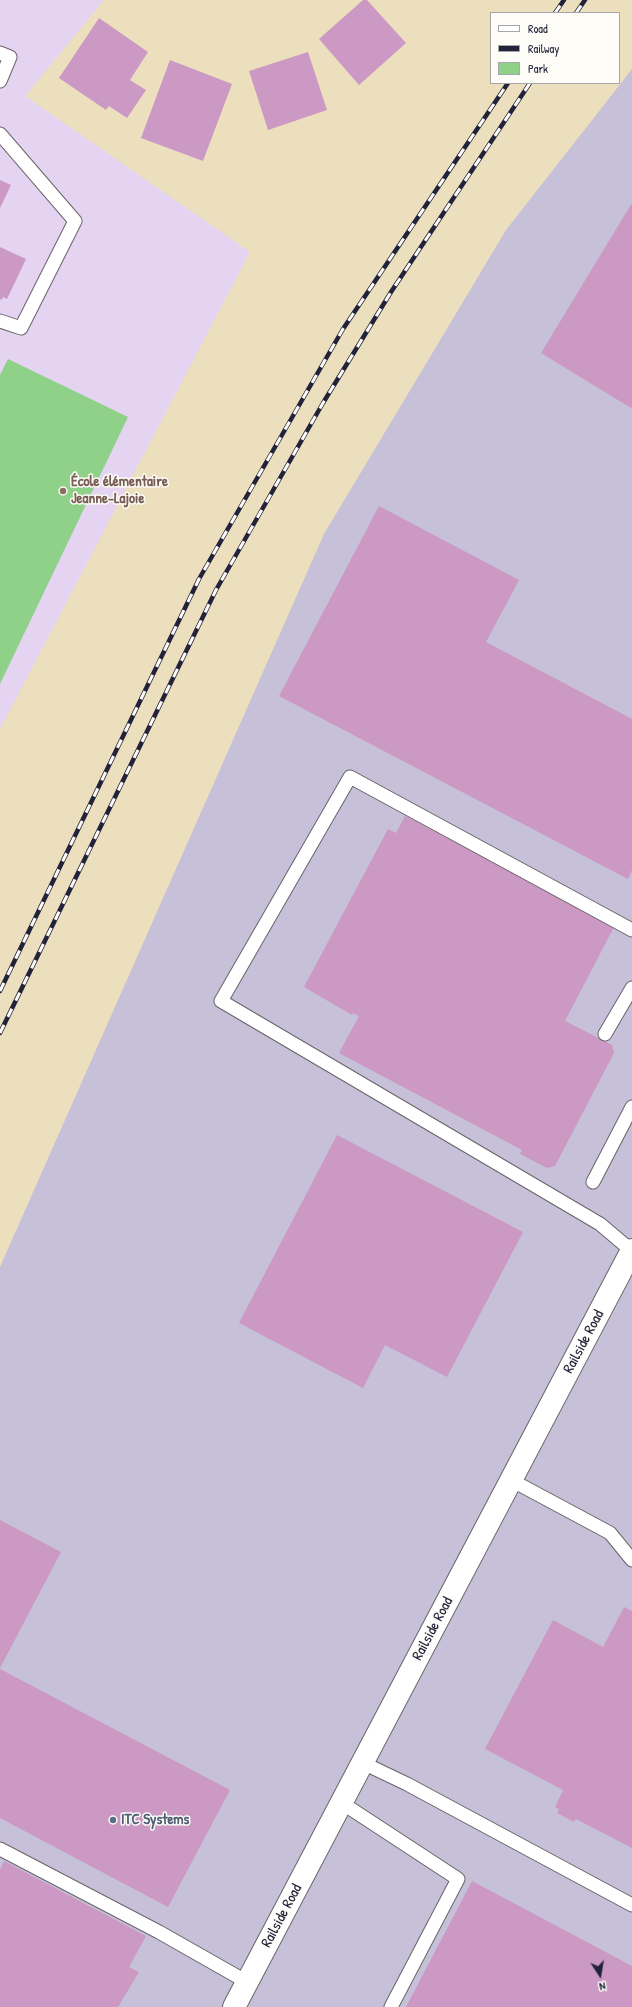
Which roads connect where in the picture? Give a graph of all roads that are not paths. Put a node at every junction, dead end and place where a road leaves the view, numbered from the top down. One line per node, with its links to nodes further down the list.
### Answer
1 (0, 53): 2 (lane)
2 (0, 81)
3 (0, 134): 4 (lane)
4 (0, 321)
5 (632, 930): 10 (lane)
6 (632, 988): 7 (lane)
7 (605, 1034)
8 (632, 1107): 9 (lane)
9 (593, 1182)
10 (632, 1251): 11 (street, Railside Road)
11 (511, 1480): 12 (lane); 13 (street, Railside Road)
12 (632, 1560)
13 (363, 1763): 14 (street, Railside Road); 16 (lane)
14 (342, 1803): 17 (street, Railside Road); 19 (lane)
15 (0, 1849): 17 (lane)
16 (632, 1905)
17 (247, 1982): 18 (street, Railside Road)
18 (234, 2007)
19 (391, 2007)

